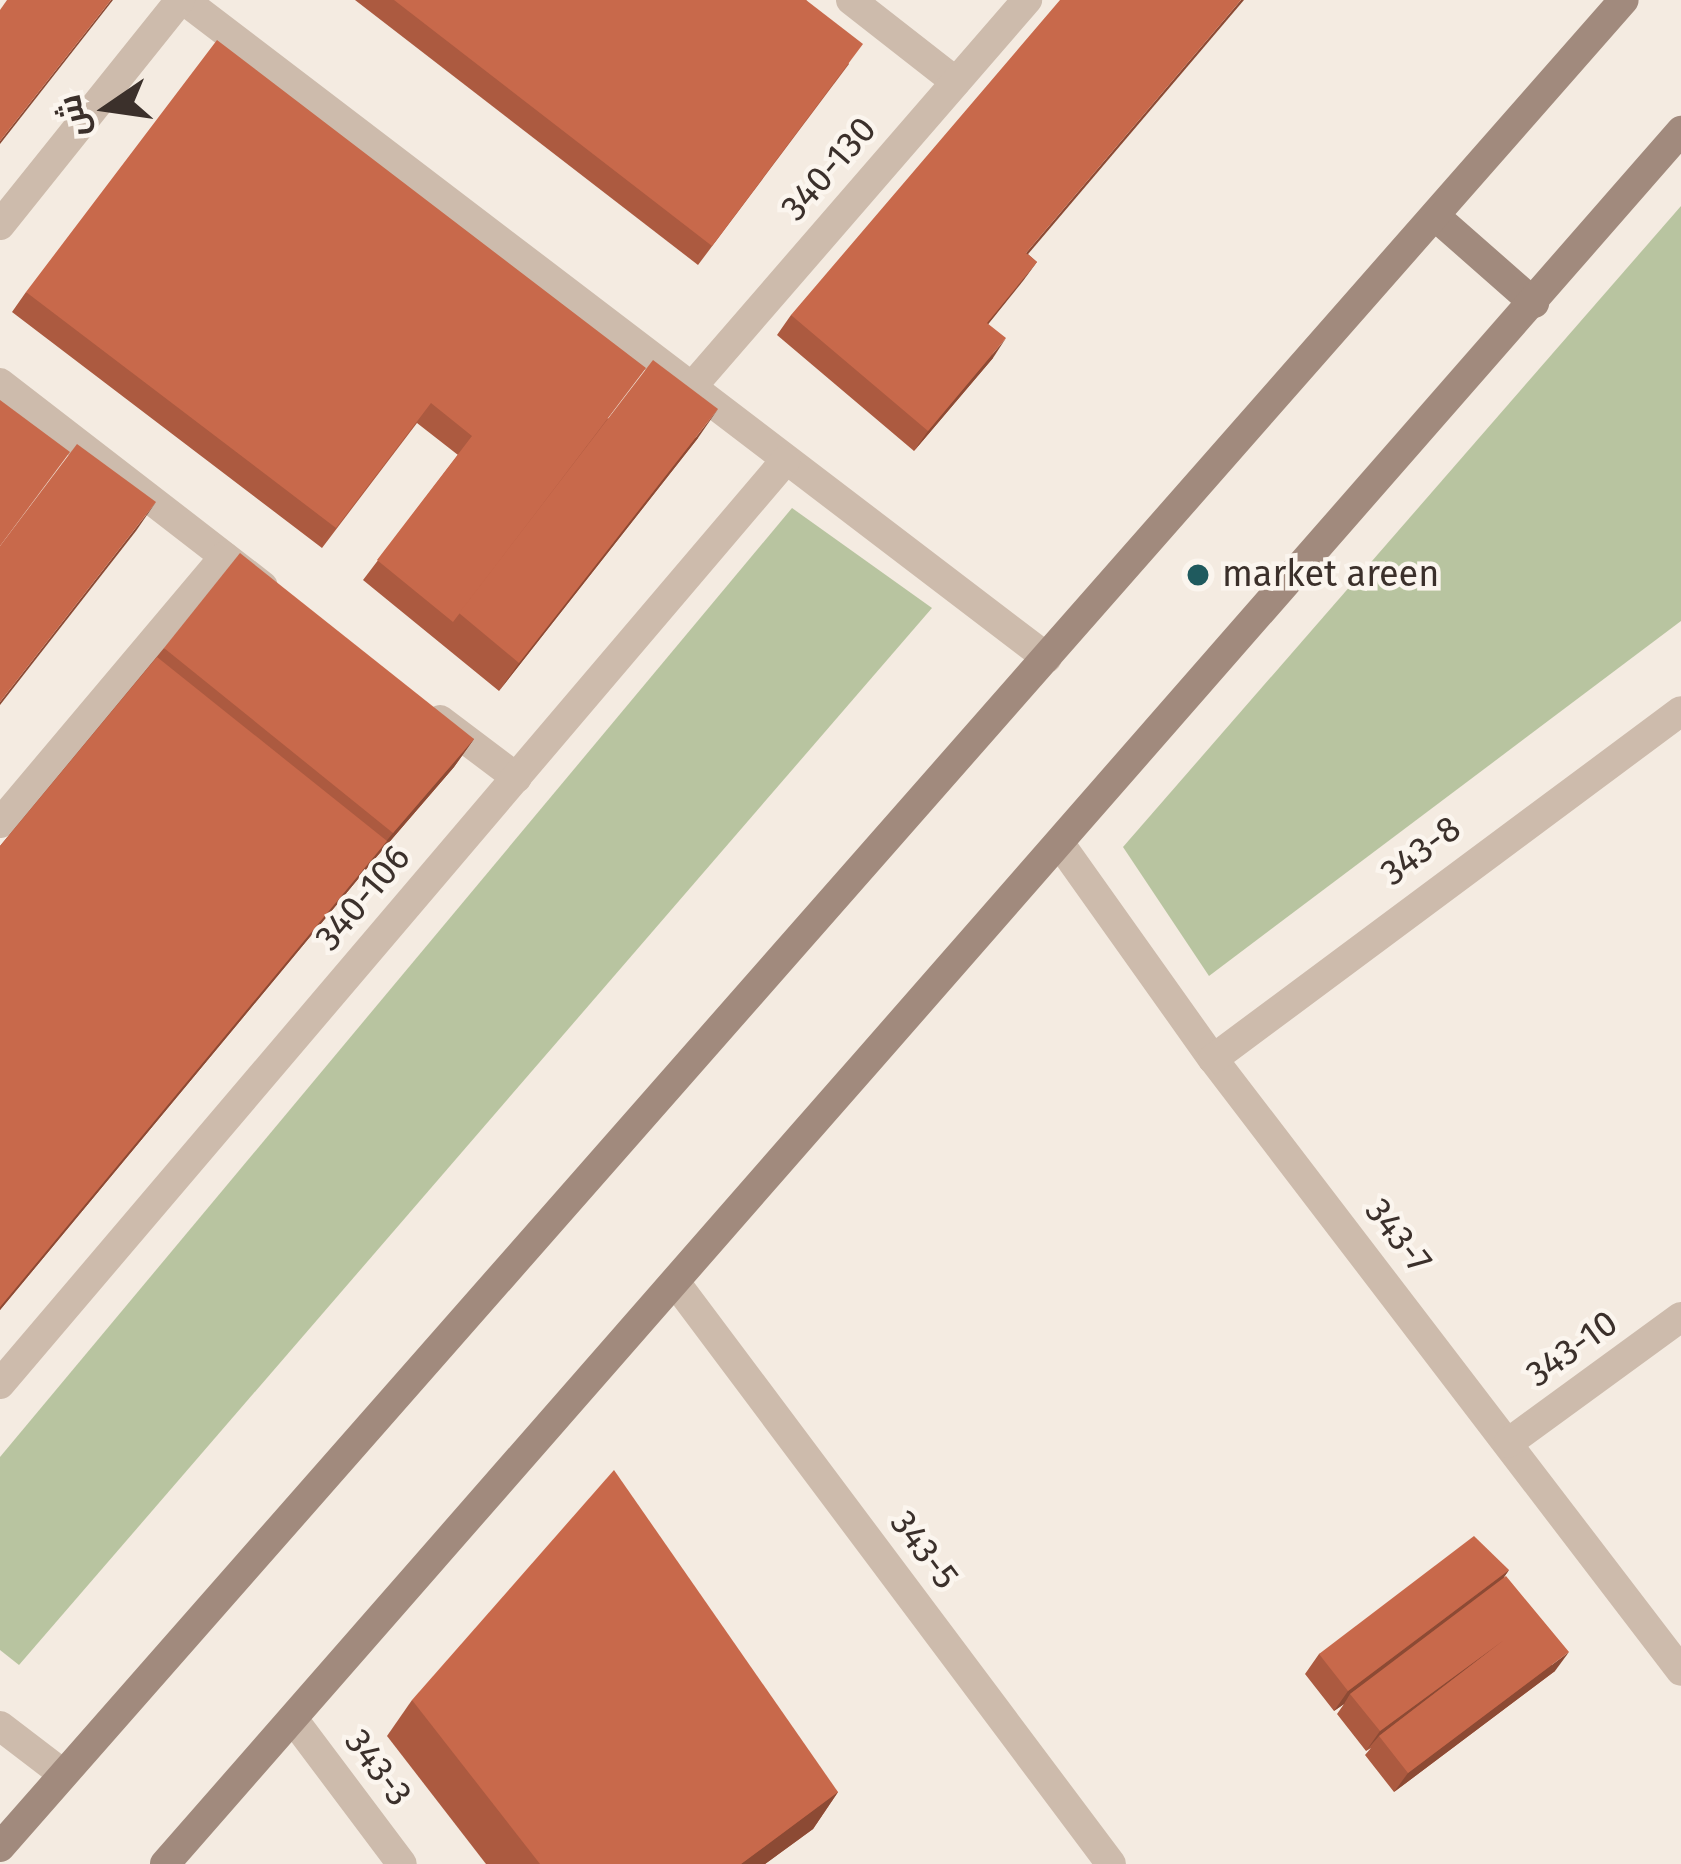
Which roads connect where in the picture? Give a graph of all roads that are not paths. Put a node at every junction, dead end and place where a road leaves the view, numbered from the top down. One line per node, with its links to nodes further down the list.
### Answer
1 (182, 0): 8 (street); 11 (street)
2 (851, 0): 5 (street)
3 (1027, 0): 5 (street, 340-130)
4 (1624, 0): 7 (main road)
5 (956, 82): 11 (street, 340-130)
6 (1681, 131): 9 (main road)
7 (1435, 216): 9 (main road); 15 (main road)
8 (0, 225)
9 (1534, 303): 20 (main road)
10 (0, 383): 13 (street)
11 (690, 389): 12 (street)
12 (785, 461): 15 (street); 18 (street, 340-106)
13 (224, 557): 14 (street); 19 (street)
14 (297, 612)
15 (1046, 658): 29 (main road)
16 (407, 695): 18 (street)
17 (1681, 711): 21 (street, 343-8)
18 (517, 778): 24 (street, 340-106)
19 (0, 823)
20 (1060, 844): 21 (street, 343-7); 22 (main road)
21 (1213, 1060): 25 (street, 343-7)
22 (675, 1282): 27 (main road); 33 (street, 343-5)
23 (1681, 1317): 25 (street, 343-10)
24 (0, 1384)
25 (1508, 1443): 26 (street, 343-7)
26 (1681, 1671)
27 (292, 1719): 31 (main road); 32 (street, 343-3)
28 (0, 1726): 29 (street)
29 (63, 1774): 30 (main road)
30 (0, 1847)
31 (165, 1864)
32 (402, 1864)
33 (1111, 1864)

